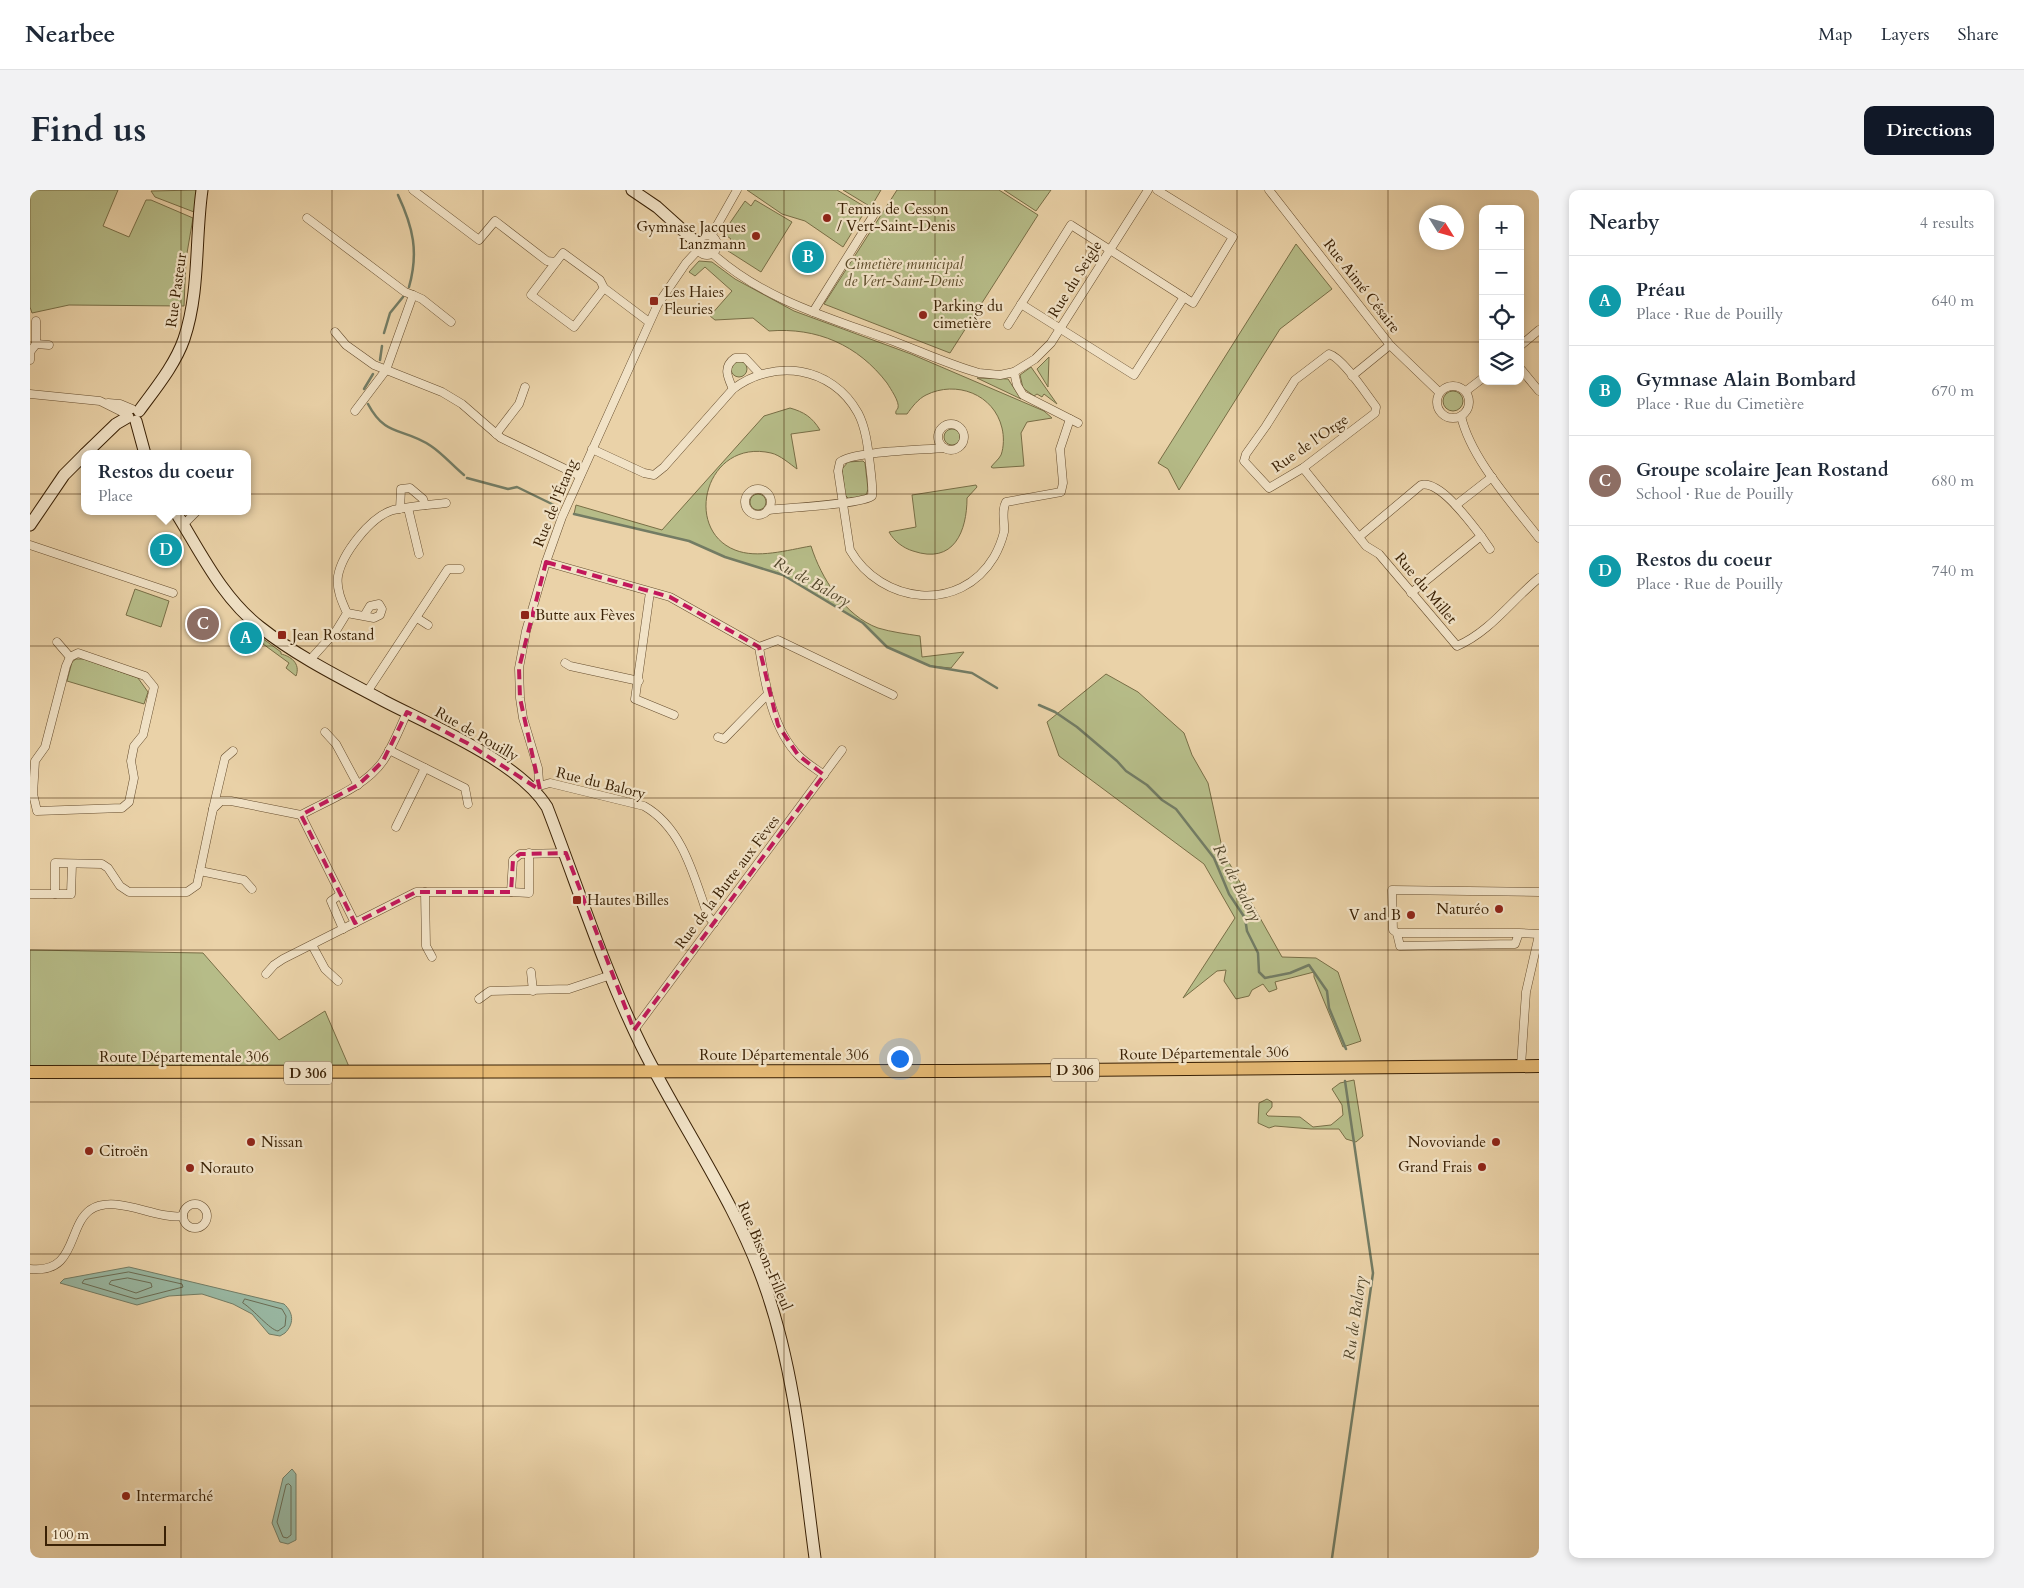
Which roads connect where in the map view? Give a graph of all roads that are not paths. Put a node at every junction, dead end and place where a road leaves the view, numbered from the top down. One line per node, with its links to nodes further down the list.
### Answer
1 (202, 190): 46 (street, Rue Pasteur)
2 (413, 190): 8 (street)
3 (737, 190): 11 (street)
4 (1148, 190): 13 (street, Rue du Seigle)
5 (1157, 190): 18 (street)
6 (1269, 190): 31 (street, Rue Aimé Césaire)
7 (638, 192): 12 (street)
8 (424, 194): 15 (street)
9 (873, 216): 20 (street)
10 (307, 218): 17 (street)
11 (711, 236): 12 (street); 14 (street)
12 (698, 246): 14 (street); 23 (street, Rue de l'Étang)
13 (1110, 249): 18 (street); 19 (street); 25 (street, Rue du Seigle)
14 (713, 254): 20 (street)
15 (556, 262): 16 (street); 16 (street)
16 (604, 288): 23 (street)
17 (412, 295): 22 (street); 33 (street)
18 (1184, 297): 25 (street)
19 (1022, 304): 24 (street); 25 (street)
20 (813, 312): 34 (street)
21 (36, 321): 29 (street)
22 (451, 322)
23 (649, 322): 52 (street, Rue de l'Étang)
24 (1008, 325)
25 (1059, 329): 34 (street, Rue du Seigle)
26 (1539, 330): 28 (street)
27 (334, 332): 33 (street)
28 (1524, 343)
29 (36, 344): 30 (street); 32 (street)
30 (50, 345)
31 (1390, 345): 37 (street); 43 (street, Rue Aimé Césaire)
32 (30, 360)
33 (386, 370): 45 (street); 50 (street)
34 (1014, 372): 48 (street)
35 (1524, 373): 42 (street)
36 (760, 374): 40 (street); 40 (street); 55 (street)
37 (1352, 376): 57 (street, Rue de l'Orge); 57 (street, Rue de l'Orge)
38 (1479, 381): 41 (street)
39 (525, 387): 50 (street)
40 (733, 389): 52 (street)
41 (1466, 391): 43 (street); 47 (street)
42 (1539, 391)
43 (1439, 392): 47 (street)
44 (30, 394): 46 (street)
45 (356, 412)
46 (133, 415): 53 (street, Rue Pasteur); 54 (street)
47 (1461, 416): 59 (street)
48 (1070, 418): 49 (street); 61 (street)
49 (1078, 423)
50 (496, 434): 58 (street)
51 (944, 448): 55 (street)
52 (592, 449): 58 (street, Rue de l'Étang)
53 (89, 450)
54 (144, 450)
55 (869, 454): 61 (street); 61 (street)
56 (81, 458): 68 (street, Rue Pasteur)
57 (1303, 468): 71 (street, Rue du Millet)
58 (580, 476): 76 (street, Rue de l'Étang)
59 (1492, 477): 62 (street); 72 (street)
60 (446, 503): 63 (street)
61 (842, 503): 65 (street)
62 (1456, 505): 70 (street); 71 (street)
63 (425, 506): 64 (street); 64 (street)
64 (404, 509): 75 (street); 82 (street)
65 (768, 510)
66 (177, 515): 69 (street, Rue de Pouilly)
67 (193, 515): 69 (street)
68 (30, 525)
69 (183, 525): 89 (street, Rue de Pouilly)
70 (1481, 536): 74 (street); 81 (street)
71 (1359, 537): 81 (street, Rue du Millet)
72 (1539, 538)
73 (30, 545): 80 (street)
74 (1490, 548)
75 (419, 554)
76 (546, 562): 79 (street); 106 (street, Rue de l'Étang)
77 (460, 569): 84 (street)
78 (1539, 578): 81 (street, Rue du Millet)
79 (650, 592): 87 (street); 91 (street)
80 (173, 593)
81 (1411, 593)
82 (347, 613): 83 (street); 89 (street)
83 (364, 616)
84 (417, 618): 85 (street); 92 (street)
85 (428, 625)
86 (56, 642): 88 (street)
87 (758, 647): 93 (street); 94 (street)
88 (70, 657): 102 (street); 102 (street)
89 (309, 661): 92 (street, Rue de Pouilly)
90 (565, 663): 91 (street)
91 (639, 681): 96 (street)
92 (368, 692): 95 (street, Rue de Pouilly)
93 (768, 694): 98 (street); 104 (street)
94 (892, 695)
95 (407, 712): 99 (street); 106 (street, Rue de Pouilly)
96 (674, 715)
97 (325, 732): 105 (street)
98 (718, 737)
99 (389, 750): 103 (street); 105 (street)
100 (842, 750): 104 (street, Rue de la Butte aux Fèves)
101 (233, 751): 108 (street)
102 (34, 755)
103 (425, 768): 107 (street); 110 (street)
104 (824, 775): 123 (street, Rue de la Butte aux Fèves)
105 (358, 784): 109 (street)
106 (534, 788): 111 (street, Rue de Pouilly); 123 (street, Rue du Balory)
107 (468, 804)
108 (213, 809): 109 (street); 114 (street)
109 (301, 815): 121 (street)
110 (396, 827)
111 (566, 853): 112 (street); 134 (street, Rue de Pouilly)
112 (529, 854): 117 (street); 117 (street)
113 (72, 864): 114 (street); 120 (street); 120 (street)
114 (200, 871): 115 (street)
115 (252, 888)
116 (425, 892): 117 (street); 122 (street); 131 (street)
117 (511, 892)
118 (1539, 892): 126 (street)
119 (30, 894): 120 (street)
120 (56, 894)
121 (342, 894): 122 (street); 124 (street)
122 (355, 923): 124 (street)
123 (714, 923): 138 (street, Rue de la Butte aux Fèves)
124 (343, 929): 129 (street)
125 (1519, 932): 127 (street); 128 (street); 130 (street)
126 (1396, 933): 127 (street); 130 (street)
127 (1466, 933): 130 (street)
128 (1539, 934): 139 (street)
129 (312, 945): 133 (street); 135 (street)
130 (1462, 946)
131 (432, 957)
132 (531, 972): 136 (street)
133 (266, 974)
134 (611, 974): 136 (street); 138 (street, Rue de Pouilly)
135 (338, 981)
136 (533, 991): 137 (street)
137 (479, 998)
138 (634, 1030): 141 (street, Rue de Pouilly)
139 (1521, 1066): 140 (main road, Route Départementale 306 / D 306); 141 (main road, Route Départementale 306 / D 306)
140 (1539, 1066)
141 (655, 1071): 142 (main road, Route Départementale 306 / D 306); 145 (street, Rue Bisson-Filleul)
142 (30, 1072)
143 (183, 1216): 144 (street)
144 (30, 1269)
145 (815, 1558)

